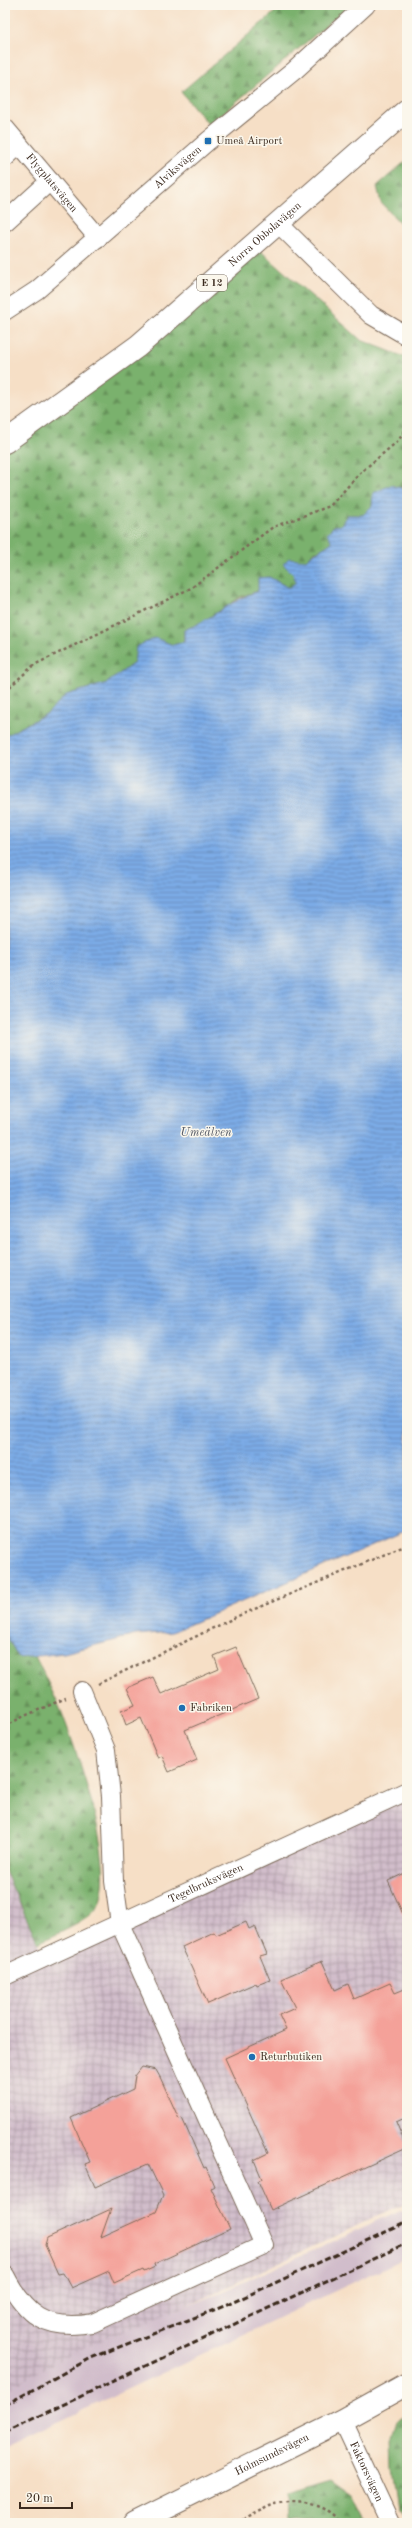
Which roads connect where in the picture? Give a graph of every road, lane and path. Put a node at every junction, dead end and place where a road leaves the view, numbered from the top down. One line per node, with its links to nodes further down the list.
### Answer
1 (366, 5): 9 (street, Alviksvägen)
2 (407, 110): 8 (main road, Norra Obbolavägen / E 12)
3 (5, 128): 4 (street, Flygplatsvägen)
4 (19, 145): 5 (street); 6 (street, Flygplatsvägen)
5 (5, 158)
6 (50, 181): 7 (street); 9 (street, Flygplatsvägen)
7 (5, 222)
8 (279, 224): 11 (street); 13 (main road, Norra Obbolavägen / E 12)
9 (98, 238): 10 (street, Alviksvägen)
10 (5, 311)
11 (407, 336)
12 (407, 428): 14 (path)
13 (5, 442)
14 (5, 691)
15 (407, 1545): 16 (path)
16 (82, 1691): 17 (path); 19 (street)
17 (5, 1728)
18 (407, 1791): 19 (street, Tegelbruksvägen)
19 (120, 1924): 20 (street, Tegelbruksvägen); 21 (street)
20 (5, 1976)
21 (5, 2275)
22 (407, 2384): 23 (main road, Holmsundsvägen)
23 (342, 2420): 24 (main road, Holmsundsvägen); 27 (street, Faktorsvägen)
24 (135, 2523)
25 (237, 2523): 26 (path)
26 (340, 2523)
27 (390, 2523)

